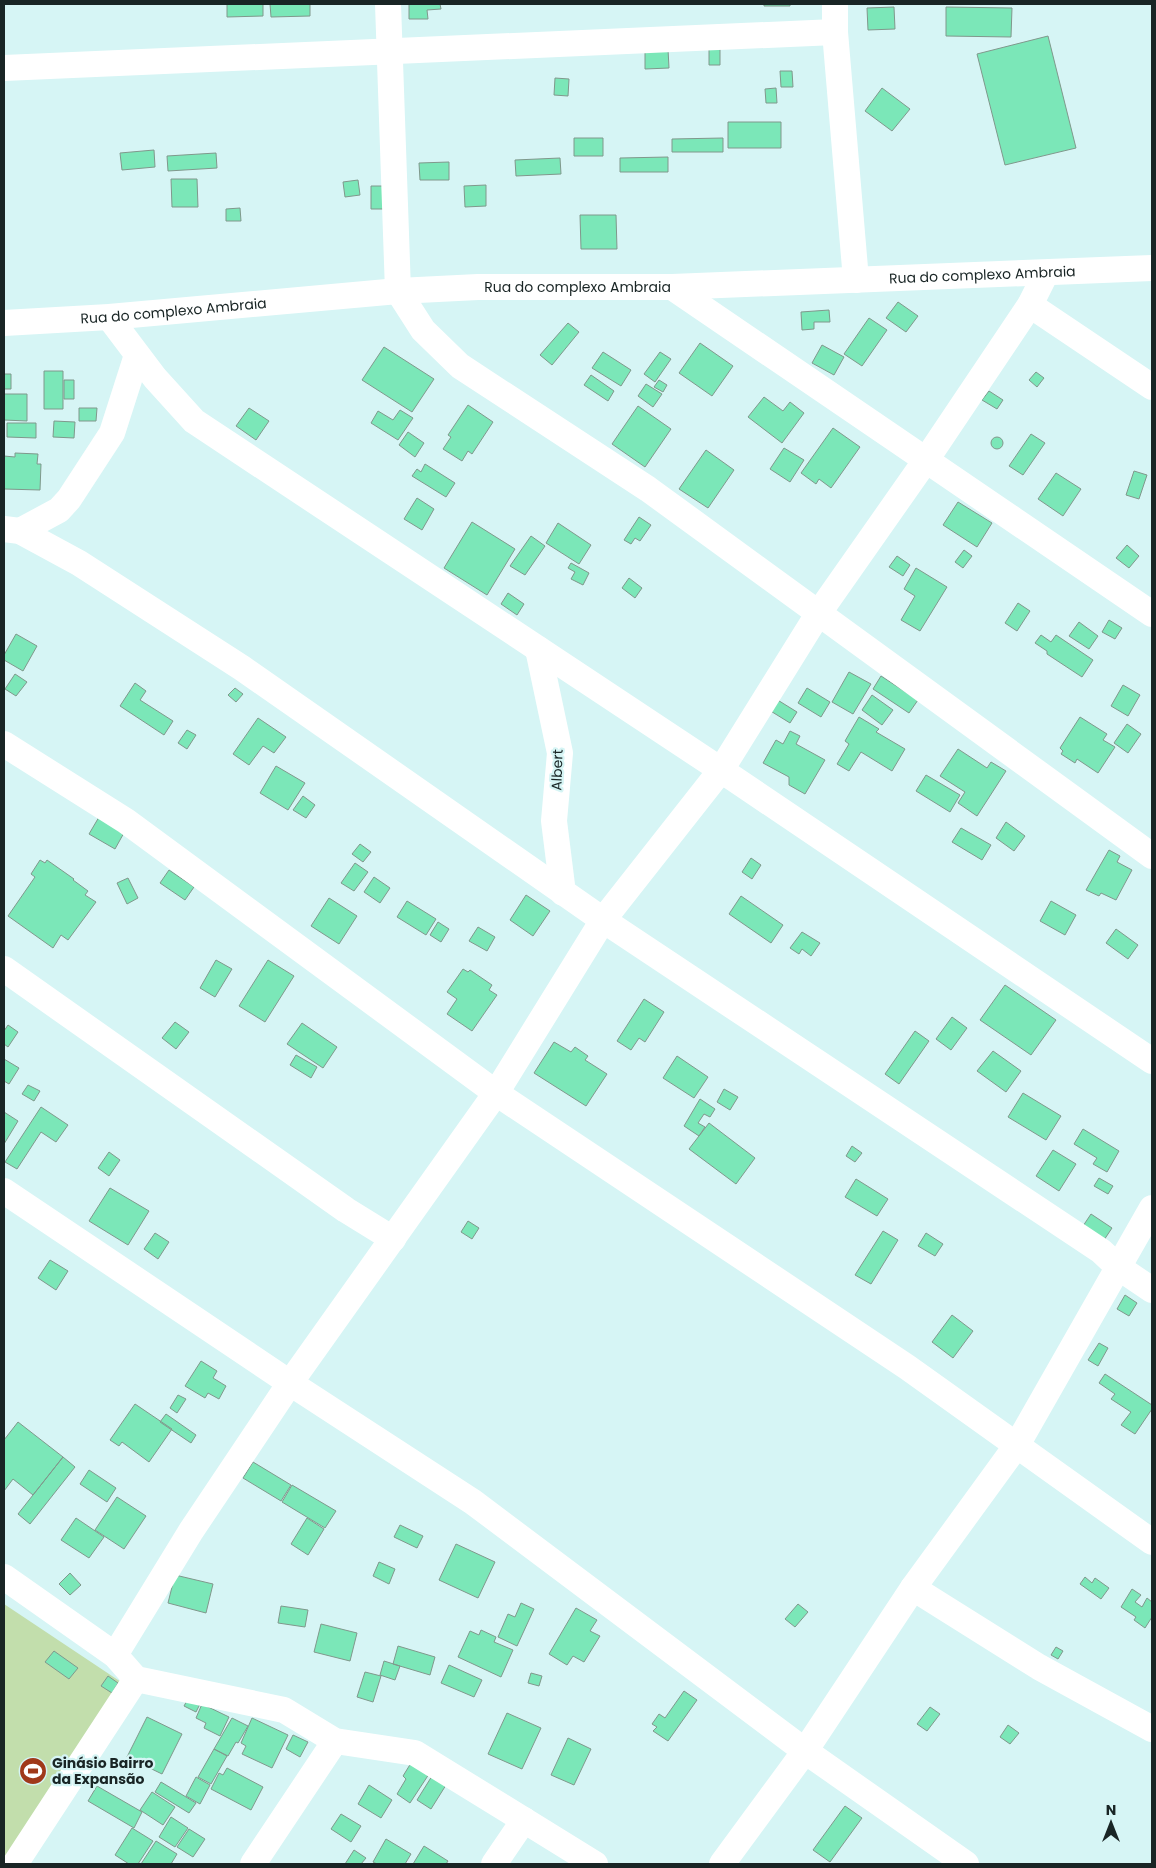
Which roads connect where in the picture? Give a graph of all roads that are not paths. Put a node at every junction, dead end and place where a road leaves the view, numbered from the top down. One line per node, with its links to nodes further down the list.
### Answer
1 (388, 4): 4 (street)
2 (835, 4): 3 (street)
3 (835, 32): 4 (street); 8 (street)
4 (390, 50): 5 (street); 10 (street)
5 (4, 68)
6 (1152, 268): 7 (street, Rua do complexo Ambraia)
7 (1046, 273): 8 (street, Rua do complexo Ambraia); 11 (street)
8 (856, 280): 9 (street, Rua do complexo Ambraia)
9 (672, 288): 10 (street, Rua do complexo Ambraia); 16 (street)
10 (398, 291): 12 (street, Rua do complexo Ambraia); 18 (street)
11 (1030, 305): 15 (street); 16 (street)
12 (109, 317): 13 (street, Rua do complexo Ambraia); 14 (street)
13 (4, 323)
14 (137, 355): 17 (street); 20 (street)
15 (1152, 387)
16 (926, 460): 18 (street); 19 (street)
17 (12, 530): 24 (street)
18 (818, 614): 22 (street); 23 (street)
19 (1152, 614)
20 (538, 649): 22 (street); 24 (street, Albert)
21 (4, 744): 28 (street)
22 (721, 770): 25 (street); 27 (street)
23 (1152, 856)
24 (564, 893): 25 (street)
25 (603, 920): 28 (street); 32 (street)
26 (4, 969): 31 (street)
27 (1152, 1061)
28 (496, 1093): 31 (street); 35 (street)
29 (4, 1191): 34 (street)
30 (1152, 1208): 32 (street)
31 (393, 1239): 34 (street)
32 (1118, 1267): 33 (street); 35 (street)
33 (1152, 1290)
34 (290, 1383): 39 (street); 43 (street)
35 (1017, 1445): 36 (street); 38 (street)
36 (1152, 1542)
37 (4, 1577): 39 (street)
38 (913, 1588): 41 (street); 43 (street)
39 (115, 1655): 40 (street)
40 (136, 1679): 42 (street); 45 (street)
41 (1152, 1729)
42 (335, 1740): 44 (street); 46 (street)
43 (805, 1752): 49 (street); 50 (street)
44 (524, 1820): 47 (street); 48 (street)
45 (15, 1864)
46 (253, 1864)
47 (494, 1864)
48 (595, 1864)
49 (722, 1864)
50 (966, 1864)

